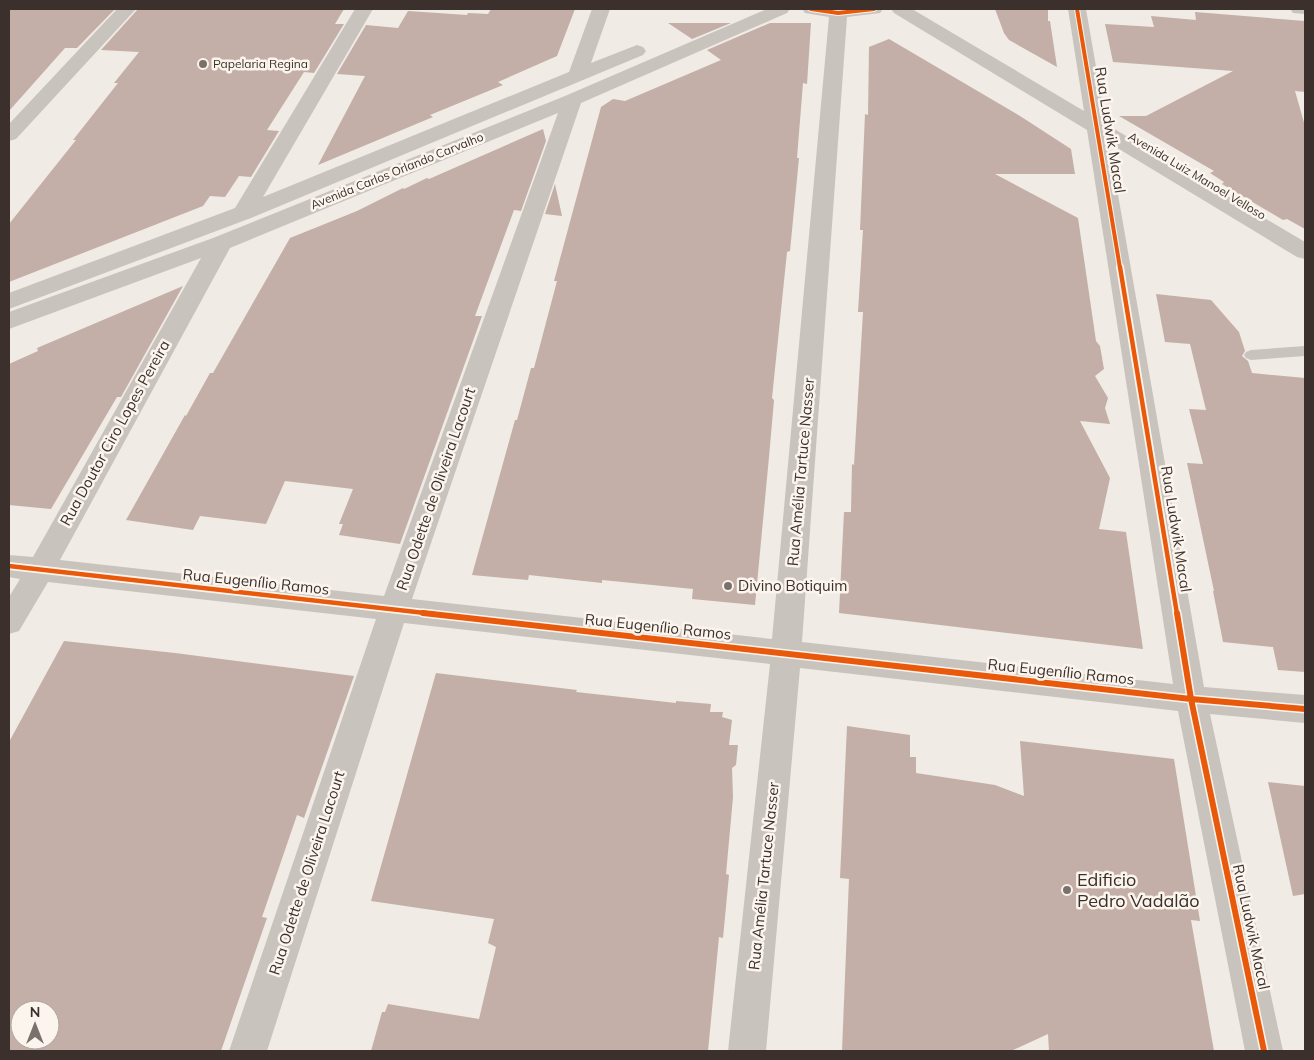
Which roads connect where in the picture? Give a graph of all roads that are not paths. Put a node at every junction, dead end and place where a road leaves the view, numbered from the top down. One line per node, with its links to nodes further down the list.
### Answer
1 (127, 9): 15 (street)
2 (364, 9): 16 (street)
3 (601, 9): 13 (street, Rua Odette de Oliveira Lacourt)
4 (743, 9): 13 (street, Avenida Carlos Orlando Carvalho)
5 (782, 9): 13 (street, Avenida Carlos Orlando Carvalho)
6 (811, 9): 12 (street)
7 (874, 9): 12 (street)
8 (900, 9): 14 (street, Avenida Luiz Manoel Velloso)
9 (1077, 9): 14 (street, Rua Ludwik Macal)
10 (1299, 9): 11 (street)
11 (1305, 9)
12 (838, 13): 27 (street, Rua Amélia Tartuce Nasser)
13 (574, 88): 16 (street, Avenida Carlos Orlando Carvalho); 17 (street, Avenida Carlos Orlando Carvalho); 25 (street, Rua Odette de Oliveira Lacourt)
14 (1097, 128): 18 (street, Avenida Luiz Manoel Velloso); 28 (street, Rua Ludwik Macal)
15 (9, 134)
16 (242, 213): 19 (street, Avenida Carlos Orlando Carvalho)
17 (221, 243): 20 (street, Avenida Carlos Orlando Carvalho); 24 (street, Rua Doutor Ciro Lopes Pereira)
18 (1305, 252)
19 (9, 300)
20 (9, 321)
21 (1305, 351): 22 (lane)
22 (1251, 355)
23 (9, 566): 24 (street, Rua Eugenílio Ramos)
24 (40, 570): 25 (street, Rua Eugenílio Ramos); 26 (street, Rua Doutor Ciro Lopes Pereira)
25 (394, 610): 27 (street, Rua Eugenílio Ramos); 30 (street, Rua Odette de Oliveira Lacourt)
26 (9, 622)
27 (786, 654): 28 (street, Rua Eugenílio Ramos); 31 (street, Rua Amélia Tartuce Nasser)
28 (1191, 699): 29 (street, Rua Eugenílio Ramos); 32 (street, Rua Ludwik Macal)
29 (1305, 709)
30 (248, 1051)
31 (747, 1051)
32 (1264, 1051)

